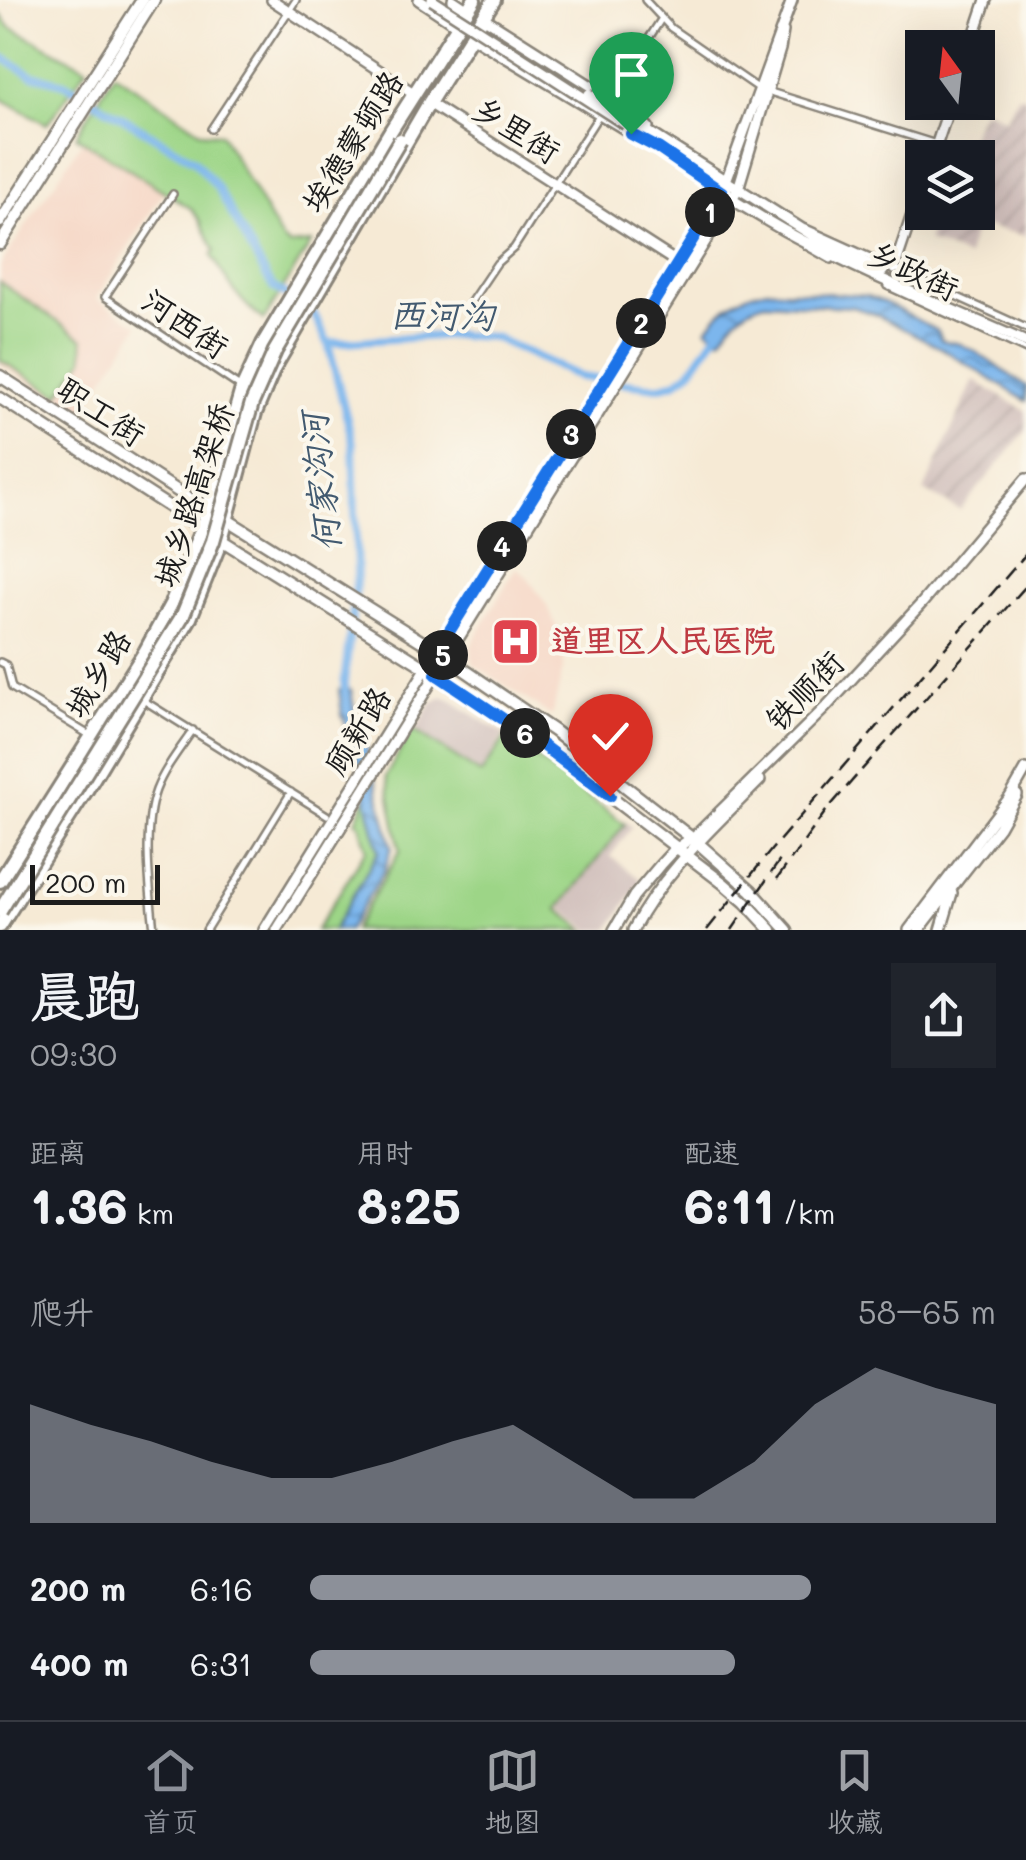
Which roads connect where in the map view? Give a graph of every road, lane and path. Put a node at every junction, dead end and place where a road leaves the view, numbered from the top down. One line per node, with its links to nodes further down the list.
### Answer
1 (142, 0): 22 (main road)
2 (154, 0): 22 (main road)
3 (272, 0): 15 (main road, 乡里街)
4 (296, 0): 15 (street)
5 (419, 0): 18 (main road)
6 (432, 0): 29 (main road, bridge)
7 (443, 0): 29 (main road, bridge)
8 (453, 0): 14 (main road)
9 (482, 0): 14 (highway, 埃德蒙顿路)
10 (495, 0): 17 (highway); 21 (highway, 埃德蒙顿路)
11 (646, 0): 16 (street)
12 (792, 0): 23 (main road)
13 (986, 0): 19 (main road)
14 (472, 8): 18 (highway, 埃德蒙顿路); 25 (highway, 埃德蒙顿路)
15 (289, 11): 25 (main road, 乡里街); 28 (street)
16 (662, 18): 23 (street); 24 (street)
17 (489, 21): 20 (highway); 24 (main road, 乡政街)
18 (458, 26): 25 (highway, 埃德蒙顿路)
19 (976, 30)
20 (477, 40): 21 (highway); 27 (main road, 乡政街)
21 (458, 60): 25 (highway, 埃德蒙顿路)
22 (97, 79): 26 (main road)
23 (763, 90): 31 (street); 34 (main road); 36 (main road)
24 (610, 98): 32 (main road, 乡政街)
25 (421, 99): 30 (highway, 埃德蒙顿路); 33 (main road, 乡里街); 54 (highway, 埃德蒙顿路, bridge)
26 (75, 113): 37 (main road); 40 (main road)
27 (599, 115): 32 (main road, 乡政街); 33 (street)
28 (211, 129)
29 (639, 130): 32 (main road, 乡政街)
30 (396, 134): 44 (highway, 埃德蒙顿路); 73 (highway, 城乡路高架桥, bridge); 74 (highway, 城乡路高架桥, bridge)
31 (923, 140)
32 (661, 146): 34 (main road, 乡政街)
33 (555, 184): 41 (main road, 乡里街); 43 (street)
34 (724, 187): 36 (main road, 乡政街); 41 (main road)
35 (173, 194): 49 (street, 河西街)
36 (736, 194): 38 (main road, 乡政街); 57 (main road, 顾新路)
37 (0, 222)
38 (786, 225): 42 (street, 乡政街); 46 (main road, 乡政街); 47 (street, 乡政街)
39 (907, 230): 42 (main road)
40 (0, 244)
41 (678, 263): 57 (main road, 顾新路)
42 (894, 268): 45 (street, 乡政街)
43 (468, 306)
44 (280, 314): 49 (highway, 城乡路)
45 (1026, 328)
46 (1026, 339)
47 (1026, 350)
48 (0, 376): 53 (main road, 职工街)
49 (242, 389): 53 (highway, 城乡路)
50 (0, 398): 55 (main road, 职工街)
51 (1026, 479): 67 (main road, 铁顺街)
52 (1026, 488): 67 (main road, 铁顺街)
53 (207, 510): 54 (main road, 职工街); 55 (highway, 城乡路)
54 (226, 519): 56 (highway, 城乡路); 57 (main road, 职工街)
55 (202, 528): 56 (main road, 职工街); 62 (highway, 城乡路)
56 (221, 540): 59 (main road, 职工街); 60 (highway, 城乡路)
57 (442, 654): 59 (main road, 顾新路); 67 (main road, 职工街)
58 (0, 662): 62 (street)
59 (431, 671): 69 (main road, 职工街); 70 (main road, 顾新路)
60 (142, 699): 61 (street); 75 (highway, 城乡路)
61 (193, 730): 65 (street); 76 (street)
62 (92, 736): 71 (highway, 城乡路)
63 (1026, 769): 68 (main road)
64 (1026, 779): 68 (main road)
65 (291, 792): 66 (street); 77 (street)
66 (327, 814)
67 (694, 840): 69 (main road, 铁顺街); 83 (main road, 职工街)
68 (982, 842): 72 (main road); 84 (main road); 86 (main road)
69 (681, 852): 80 (main road, 铁顺街); 81 (main road, 铁顺街); 82 (main road, 职工街)
70 (315, 857): 78 (main road, 顾新路); 79 (main road, 顾新路)
71 (0, 881)
72 (957, 881): 85 (main road); 86 (main road)
73 (0, 900)
74 (0, 911)
75 (0, 926)
76 (154, 930)
77 (206, 930)
78 (264, 930)
79 (277, 930)
80 (614, 930)
81 (632, 930)
82 (771, 930)
83 (786, 930)
84 (909, 930)
85 (920, 930)
86 (943, 930)

